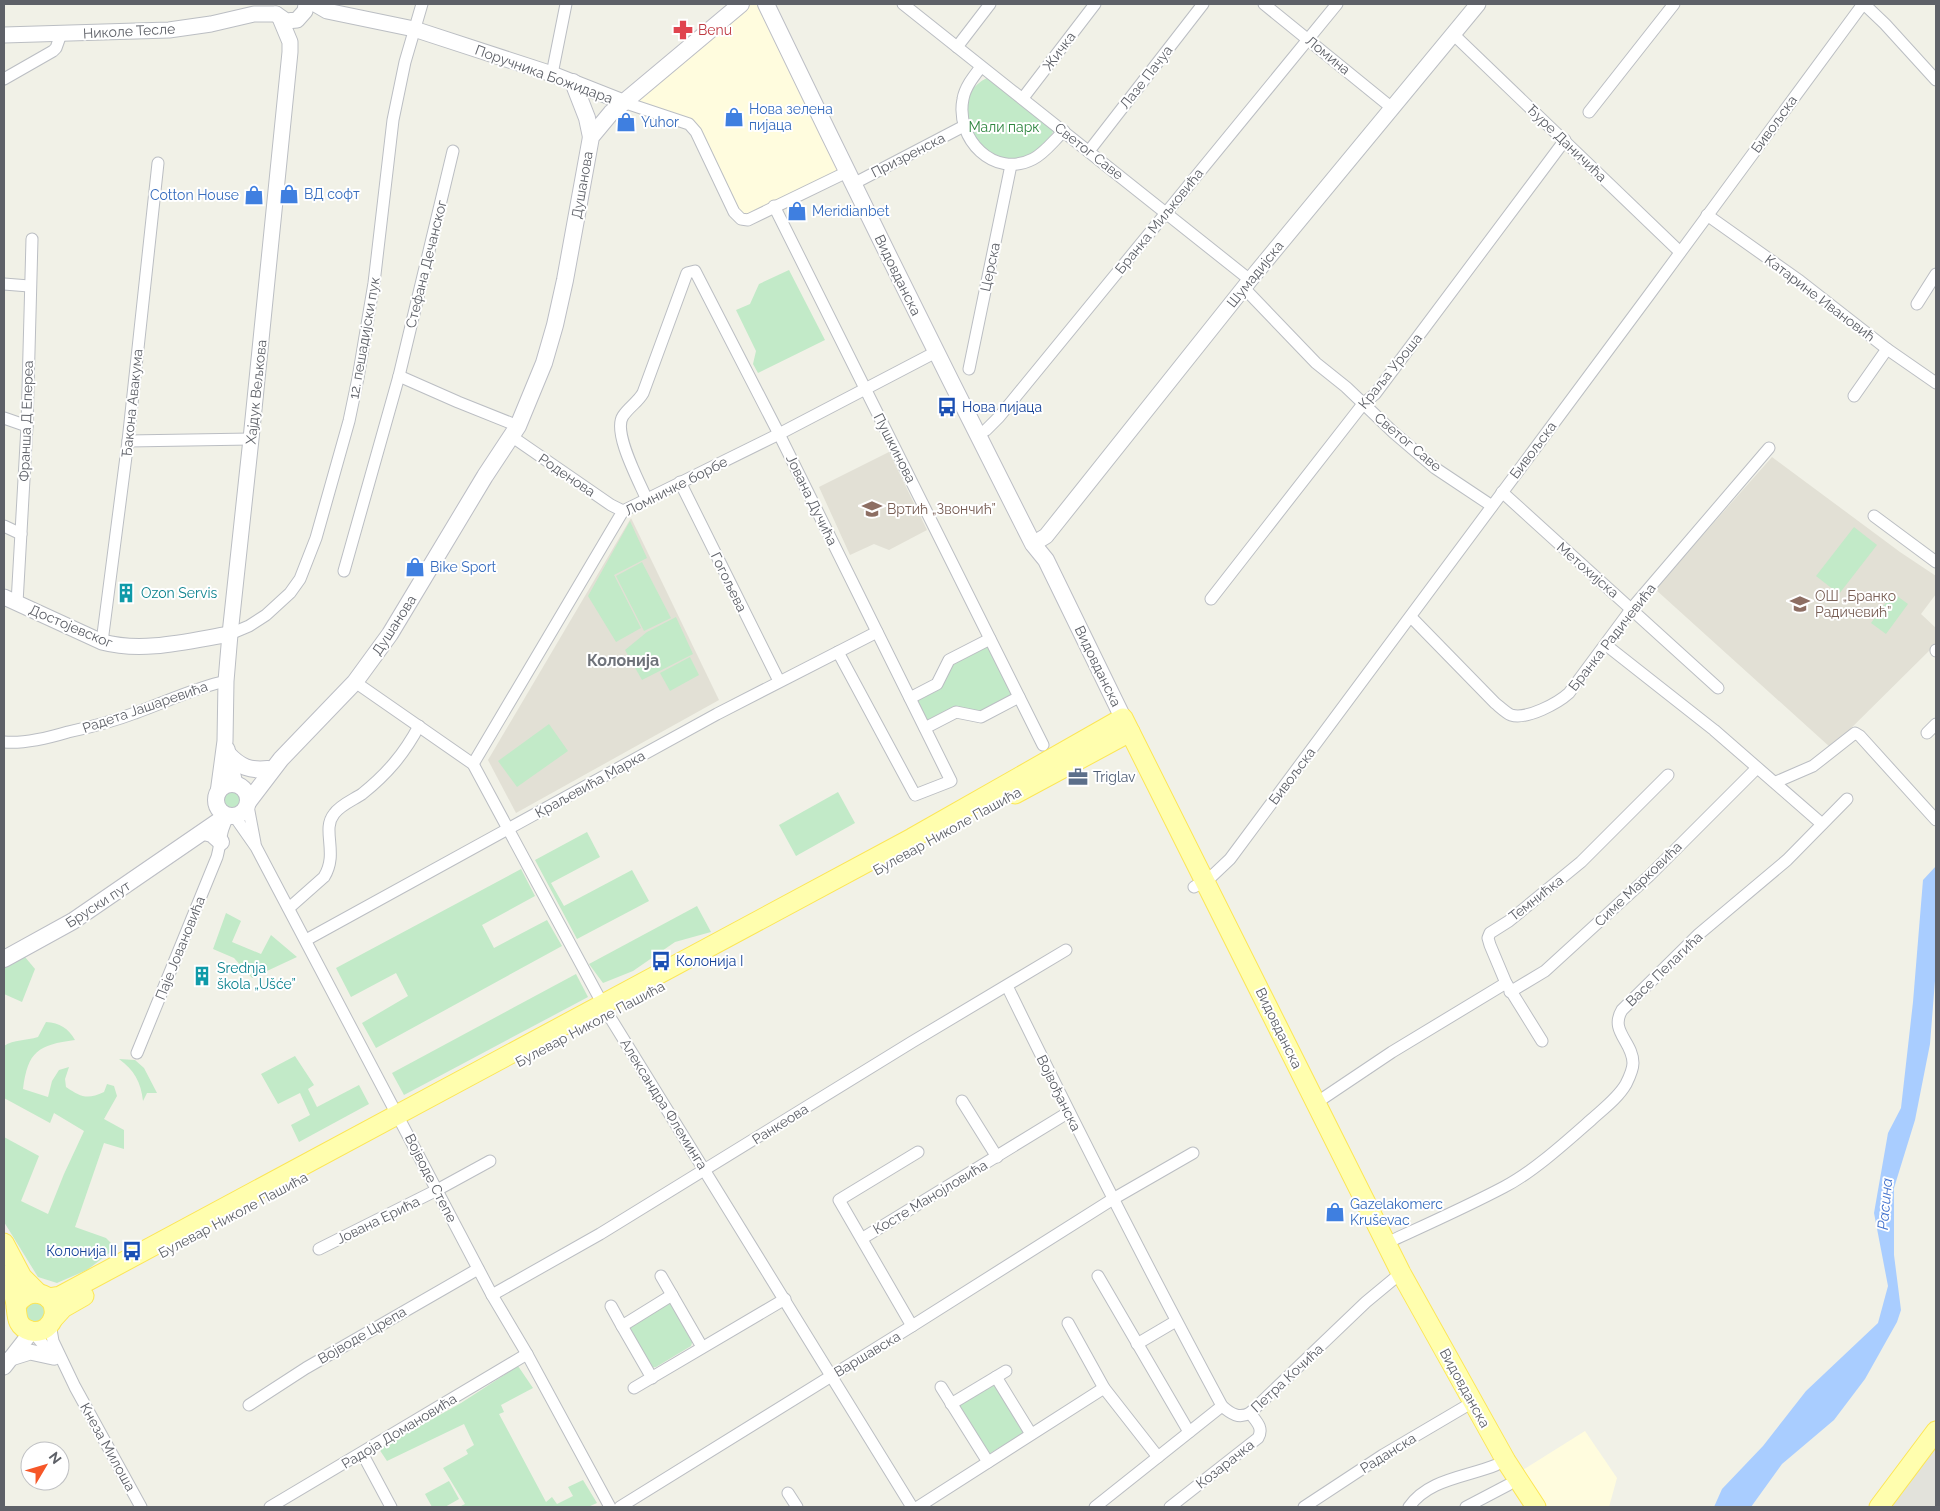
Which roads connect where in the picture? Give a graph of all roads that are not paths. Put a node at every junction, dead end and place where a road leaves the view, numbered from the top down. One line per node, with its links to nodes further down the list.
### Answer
1 (422, 4): 17 (street, 12. пешадијски пук)
2 (566, 4): 25 (street)
3 (741, 4): 30 (main road, Душанова)
4 (766, 4): 41 (main road, Видовданска)
5 (903, 4): 23 (street, Светог Саве)
6 (990, 4): 23 (street)
7 (1094, 4): 29 (street, Жичка)
8 (1203, 4): 38 (street, Лазе Пачуа)
9 (1264, 4): 21 (street, Ломина)
10 (1336, 4): 21 (street, Бранка Миљковића)
11 (1478, 4): 19 (street, Шумадијска)
12 (1674, 4): 32 (street)
13 (1863, 4): 27 (street); 44 (street, Бивољска)
14 (320, 7): 16 (street, Поручника Божидара); 17 (street, Поручника Божидара)
15 (274, 10): 16 (street); 18 (street, Николе Тесле); 22 (street, Хајдук Вељкова)
16 (302, 13): 22 (street, Хајдук Вељкова)
17 (414, 29): 25 (street, Поручника Божидара); 84 (street, 12. пешадијски пук)
18 (61, 34): 20 (street, Николе Тесле); 26 (street)
19 (1453, 34): 31 (street, Шумадијска); 36 (street, Ђуре Даничића)
20 (4, 35)
21 (1308, 38): 31 (street, Ломина); 43 (street, Бранка Миљковића)
22 (290, 42): 65 (street, Хајдук Вељкова)
23 (957, 47): 24 (street, Светог Саве)
24 (982, 66): 29 (street, Светог Саве); 33 (street)
25 (552, 74): 28 (street, Поручника Божидара)
26 (4, 79)
27 (1936, 80)
28 (573, 82): 30 (street, Поручника Божидара); 35 (main road)
29 (1023, 98): 34 (street, Светог Саве)
30 (624, 102): 35 (main road, Душанова); 42 (street, Поручника Божидара)
31 (1392, 108): 49 (street, Шумадијска)
32 (1589, 112)
33 (964, 126): 40 (street); 41 (street, Призренска)
34 (1064, 131): 38 (street, Светог Саве); 40 (street)
35 (591, 137): 62 (main road, Душанова)
36 (1565, 140): 46 (street, Ђуре Даничића); 59 (street, Краља Уроша)
37 (453, 151): 55 (street, Стефана Дечанског)
38 (1089, 151): 43 (street, Светог Саве)
39 (158, 163): 66 (street, Ђакона Авакума)
40 (1011, 166): 54 (street, Церска)
41 (850, 178): 42 (street, Поручника Божидара); 53 (main road, Видовданска)
42 (774, 206): 57 (street, Пушкинова)
43 (1166, 212): 49 (street, Светог Саве); 64 (street, Бранка Миљковића)
44 (1707, 215): 46 (street, Бивољска); 52 (street, Катарине Ивановић)
45 (32, 239): 50 (street, Франша Д Епереа)
46 (1680, 252): 69 (street, Бивољска)
47 (1936, 274): 51 (street)
48 (4, 284): 50 (street)
49 (1247, 284): 59 (street, Светог Саве); 76 (street, Шумадијска)
50 (29, 286): 61 (street, Франша Д Епереа)
51 (1917, 304)
52 (1887, 349): 56 (street); 58 (street, Катарине Ивановић)
53 (936, 352): 57 (street, Ломничке борбе); 64 (main road, Видовданска)
54 (969, 369)
55 (399, 376): 62 (street); 78 (street, Стефана Дечанског)
56 (1936, 383)
57 (865, 388): 63 (street, Ломничке борбе); 85 (street, Пушкинова)
58 (1854, 396)
59 (1363, 404): 71 (street, Светог Саве); 79 (street, Краља Уроша)
60 (4, 418): 61 (street)
61 (27, 426): 75 (street, Франша Д Епереа)
62 (515, 431): 72 (street, Роденова); 91 (main road, Душанова)
63 (779, 434): 68 (street, Ломничке борбе); 70 (street, Јована Дучића); 83 (street, Јована Дучића)
64 (977, 435): 76 (main road, Видовданска)
65 (251, 439): 66 (street); 84 (street, Хајдук Вељкова)
66 (128, 441): 86 (street, Ђакона Авакума)
67 (1768, 448): 81 (street, Бранка Радичевића)
68 (680, 482): 70 (street, Ломничке борбе); 90 (street, Гогољева)
69 (1502, 492): 71 (street, Бивољска); 81 (street, Метохијска)
70 (647, 500): 72 (street, Ломничке борбе)
71 (1492, 506): 82 (street, Бивољска)
72 (623, 511): 104 (street, Ломничке борбе)
73 (1874, 516): 77 (street)
74 (4, 526): 75 (street)
75 (21, 534): 80 (street, Франша Д Епереа)
76 (1033, 544): 98 (main road, Видовданска)
77 (1936, 562)
78 (344, 571)
79 (1210, 599)
80 (10, 600): 86 (street, Достојевског)
81 (1632, 608): 87 (street, Бранка Радичевића); 92 (street, Метохијска)
82 (1411, 617): 87 (street, Бранка Радичевића); 119 (street, Бивољска)
83 (877, 632): 88 (street, Краљевића Марка); 94 (street, Јована Дучића)
84 (230, 634): 86 (street, Достојевског); 89 (street, Хајдук Вељкова)
85 (990, 639): 93 (street, Пушкинова); 94 (street)
86 (102, 642)
87 (1606, 645): 105 (street)
88 (838, 652): 90 (street, Краљевића Марка); 97 (street, Јована Дучића)
89 (226, 681): 100 (street, Радета Јашаревића); 102 (street, Хајдук Вељкова)
90 (779, 681): 114 (street, Краљевића Марка)
91 (354, 682): 96 (street, Александра Флеминга); 103 (main road, Душанова)
92 (1718, 688)
93 (1019, 697): 97 (street); 101 (street, Пушкинова)
94 (910, 698): 97 (street, Јована Дучића)
95 (1936, 724): 99 (street)
96 (419, 726): 104 (street, Александра Флеминга); 120 (street)
97 (925, 728)
98 (1122, 728): 119 (main road, Видовданска); 126 (main road, Булевар Николе Пашића)
99 (1927, 733)
100 (4, 742)
101 (1043, 745)
102 (226, 749): 106 (main road); 109 (street); 111 (street)
103 (281, 759): 106 (main road, Душанова); 111 (main road, Душанова)
104 (473, 764): 114 (street, Александра Флеминга)
105 (1757, 768): 108 (street); 125 (street, Симе Марковића)
106 (268, 769): 111 (main road, Душанова)
107 (1668, 775): 125 (street, Темнићка)
108 (1776, 782): 112 (street); 113 (street)
109 (217, 795): 111 (main road); 111 (main road); 116 (main road, Бруски пут)
110 (1847, 799): 113 (street, Васе Пелагића)
111 (237, 805): 115 (main road, Бруски пут); 117 (street, Паје Јовановића); 118 (street, Војводе Степе); 118 (street, Војводе Степе)
112 (1936, 820)
113 (1822, 824): 141 (street, Васе Пелагића)
114 (508, 828): 121 (street, Краљевића Марка); 126 (street, Александра Флеминга)
115 (204, 832): 116 (main road, Бруски пут); 117 (main road)
116 (188, 841): 123 (main road, Бруски пут)
117 (221, 842): 128 (street, Паје Јовановића)
118 (256, 847): 120 (street, Војводе Степе)
119 (1200, 884): 129 (main road, Видовданска)
120 (289, 908): 121 (street, Војводе Степе)
121 (306, 940): 132 (street, Војводе Степе)
122 (1066, 950): 124 (street, Ранкеова)
123 (4, 959)
124 (1007, 986): 131 (street, Војвођанска); 137 (street, Ранкеова)
125 (1508, 987): 127 (street, Темнићка); 129 (street, Симе Марковића)
126 (605, 1009): 132 (main road, Булевар Николе Пашића); 137 (street, Александра Флеминга)
127 (1542, 1042)
128 (137, 1053)
129 (1307, 1094): 141 (main road, Видовданска); 148 (main road, Видовданска)
130 (962, 1101): 135 (street, Косте Манојловића)
131 (1069, 1112): 135 (street, Косте Манојловића); 139 (street, Војвођанска)
132 (401, 1119): 138 (street, Војводе Степе); 149 (main road, Булевар Николе Пашића); 156 (main road, Булевар Николе Пашића)
133 (918, 1152): 140 (street, Косте Манојловића)
134 (1193, 1152): 139 (street)
135 (998, 1157): 140 (street, Косте Манојловића)
136 (490, 1162): 138 (street, Јована Ерића)
137 (704, 1170): 150 (street, Ранкеова); 153 (street, Александра Флеминга)
138 (437, 1190): 143 (street, Јована Ерића); 144 (street, Војводе Степе)
139 (1113, 1199): 155 (street, Војвођанска); 159 (street, Варшавска)
140 (863, 1238): 159 (street, Косте Манојловића)
141 (1385, 1242): 148 (main road, Видовданска)
142 (4, 1243): 145 (main road, Кнеза Милоша)
143 (319, 1249)
144 (478, 1269): 150 (street, Војводе Степе); 175 (street, Војводе Црепа)
145 (13, 1276): 149 (main road); 152 (main road, Кнеза Милоша); 156 (main road, Кнеза Милоша)
146 (661, 1276): 151 (street)
147 (1098, 1276): 160 (street)
148 (1396, 1276): 174 (main road, Видовданска); 177 (street, Петра Кочића)
149 (74, 1288): 152 (main road, Булевар Николе Пашића)
150 (492, 1295): 162 (street, Војводе Степе)
151 (672, 1295): 158 (street); 161 (street)
152 (43, 1296): 156 (main road); 156 (main road, Булевар Николе Пашића)
153 (785, 1299): 161 (street); 166 (street, Александра Флеминга)
154 (611, 1306): 158 (street)
155 (1176, 1321): 160 (street); 176 (street, Војвођанска)
156 (34, 1322): 163 (street, Кнеза Милоша); 164 (street); 169 (street, Кнеза Милоша)
157 (1068, 1323): 172 (street)
158 (622, 1326): 168 (street)
159 (912, 1326): 166 (street, Варшавска)
160 (1137, 1344): 179 (street)
161 (702, 1347): 168 (street)
162 (527, 1354): 181 (street, Радоја Домановића); 190 (street, Војводе Степе)
163 (53, 1357): 164 (street); 169 (street, Кнеза Милоша)
164 (6, 1363)
165 (1006, 1371): 167 (street)
166 (832, 1375): 191 (street, Варшавска); 193 (street, Александра Флеминга)
167 (996, 1377): 173 (street); 180 (street)
168 (652, 1378): 171 (street)
169 (75, 1387): 187 (street, Кнеза Милоша)
170 (941, 1387): 173 (street)
171 (634, 1388)
172 (1104, 1388): 180 (street); 182 (street)
173 (951, 1404): 183 (street)
174 (1468, 1404): 184 (main road, Видовданска); 197 (street, Раданска); 201 (main road, Видовданска)
175 (249, 1405)
176 (1222, 1406): 177 (street, Петра Кочића); 179 (street)
177 (1250, 1413): 196 (street, Козарачка)
178 (1936, 1431): 202 (main road)
179 (1189, 1432): 182 (street)
180 (1031, 1434): 183 (street)
181 (362, 1453): 188 (street, Радоја Домановића); 189 (street)
182 (1158, 1457): 195 (street)
183 (988, 1462): 194 (street)
184 (1496, 1465): 185 (main road, Видовданска); 198 (street)
185 (1508, 1485): 199 (street); 200 (main road, Видовданска)
186 (788, 1493): 192 (street)
187 (141, 1507)
188 (270, 1507)
189 (391, 1507)
190 (610, 1507)
191 (620, 1507)
192 (797, 1507)
193 (912, 1507)
194 (918, 1507)
195 (1095, 1507)
196 (1170, 1507)
197 (1304, 1507)
198 (1409, 1507)
199 (1466, 1507)
200 (1522, 1507)
201 (1536, 1507)
202 (1879, 1507)

